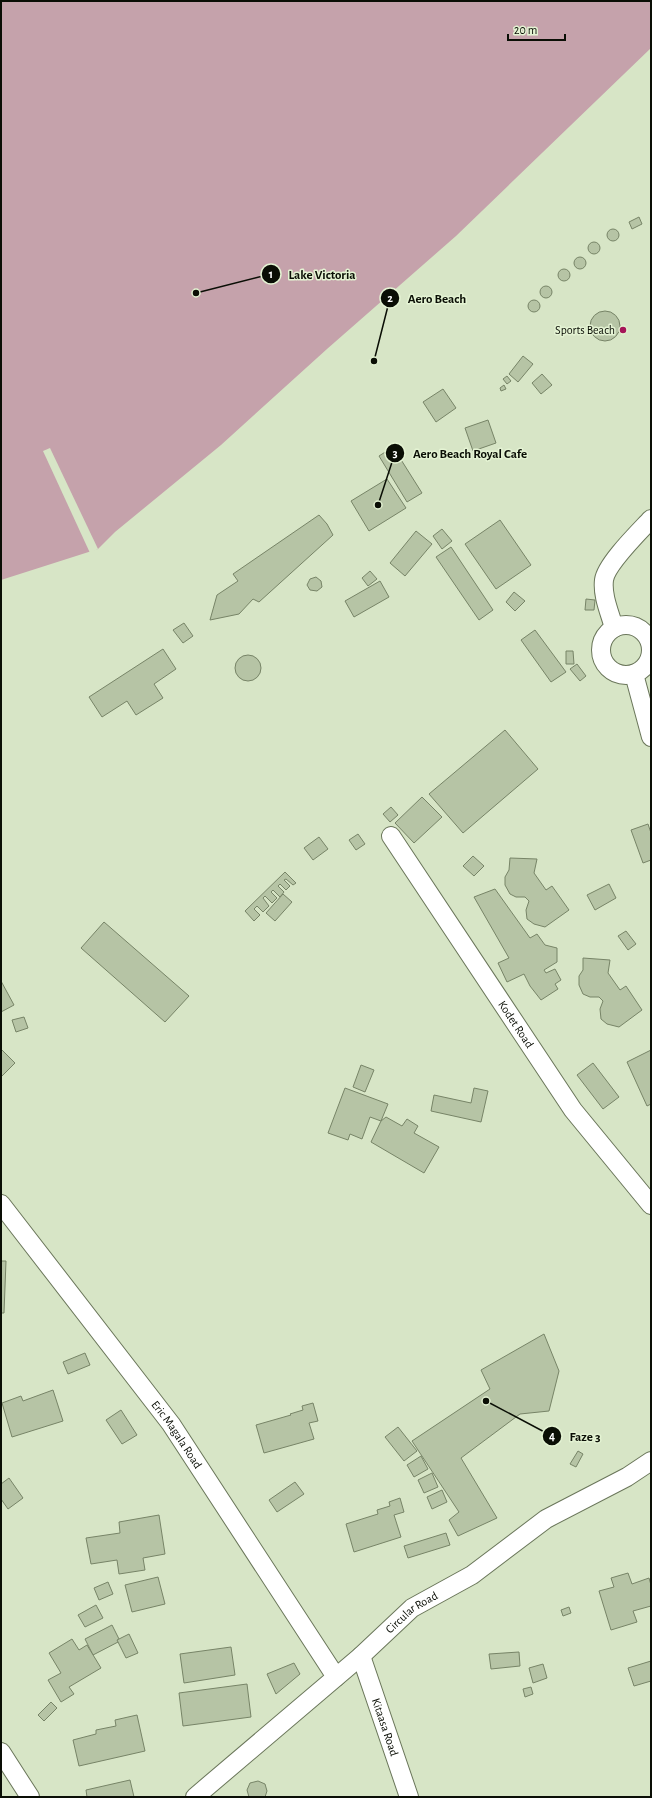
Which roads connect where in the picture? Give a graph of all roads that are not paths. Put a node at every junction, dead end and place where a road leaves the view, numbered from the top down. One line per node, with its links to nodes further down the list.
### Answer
1 (651, 519): 2 (street)
2 (614, 628): 3 (street); 4 (street)
3 (649, 635): 4 (street)
4 (634, 674): 5 (street)
5 (651, 737)
6 (391, 836): 8 (street, Kodet Road)
7 (1, 1204): 11 (street, Eric Magala Road)
8 (651, 1206)
9 (651, 1461): 10 (street, Circular Road)
10 (361, 1656): 11 (street, Circular Road); 15 (street, Kitaasa Road)
11 (336, 1678): 14 (street, Circular Road)
12 (1, 1752): 13 (street)
13 (30, 1797)
14 (195, 1797)
15 (409, 1797)

